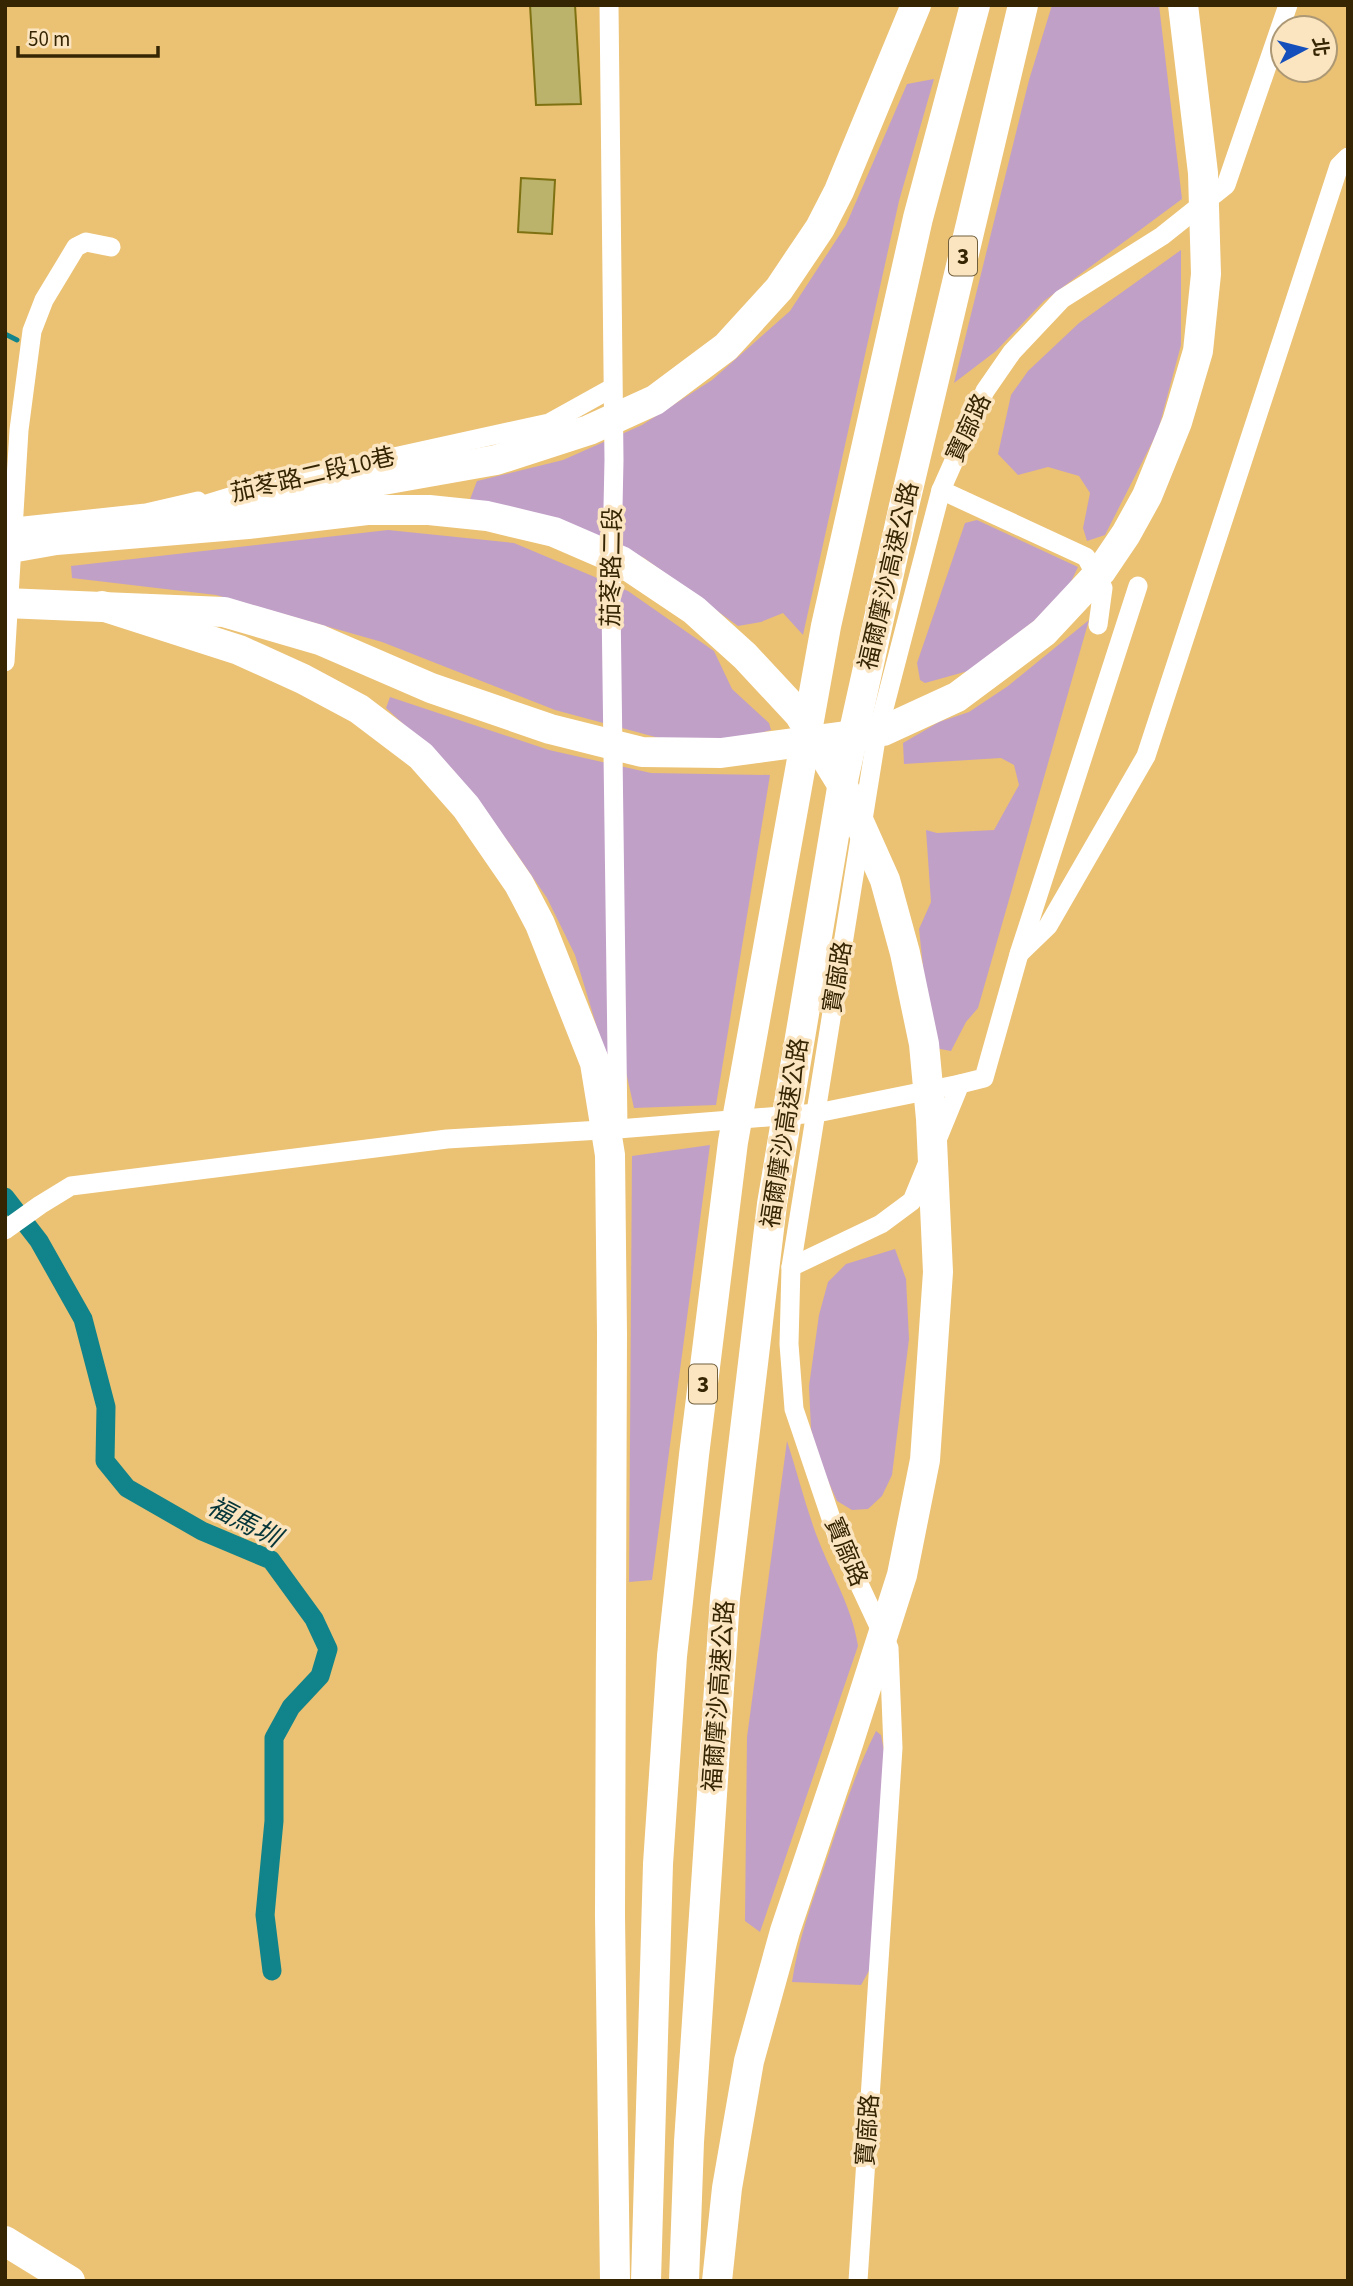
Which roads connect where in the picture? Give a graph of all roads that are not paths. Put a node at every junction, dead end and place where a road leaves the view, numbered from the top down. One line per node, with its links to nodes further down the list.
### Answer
1 (609, 5): 9 (street, 茄苳路二段)
2 (916, 5): 11 (highway)
3 (975, 5): 27 (highway, 福爾摩沙高速公路 / 3)
4 (1023, 5): 28 (highway, 福爾摩沙高速公路 / 3)
5 (1183, 5): 15 (highway)
6 (1288, 5): 10 (street, 寶廍路)
7 (1348, 157): 18 (street)
8 (111, 247): 12 (street)
9 (612, 388): 12 (street, 茄苳路二段10巷); 21 (street, 茄苳路二段)
10 (941, 491): 16 (street); 20 (street, 寶廍路)
11 (135, 532): 12 (highway); 29 (highway)
12 (8, 535): 17 (street)
13 (1138, 586): 18 (street)
14 (5, 603): 15 (highway)
15 (102, 606): 26 (highway)
16 (1098, 625)
17 (5, 662)
18 (1019, 954): 19 (street)
19 (960, 1084): 20 (street); 23 (street)
20 (817, 1113): 21 (street); 23 (street, 寶廍路)
21 (618, 1129): 22 (street)
22 (5, 1230)
23 (791, 1267): 30 (street, 寶廍路)
24 (5, 2241): 25 (highway)
25 (69, 2281)
26 (615, 2281)
27 (646, 2281)
28 (684, 2281)
29 (717, 2281)
30 (858, 2281)

